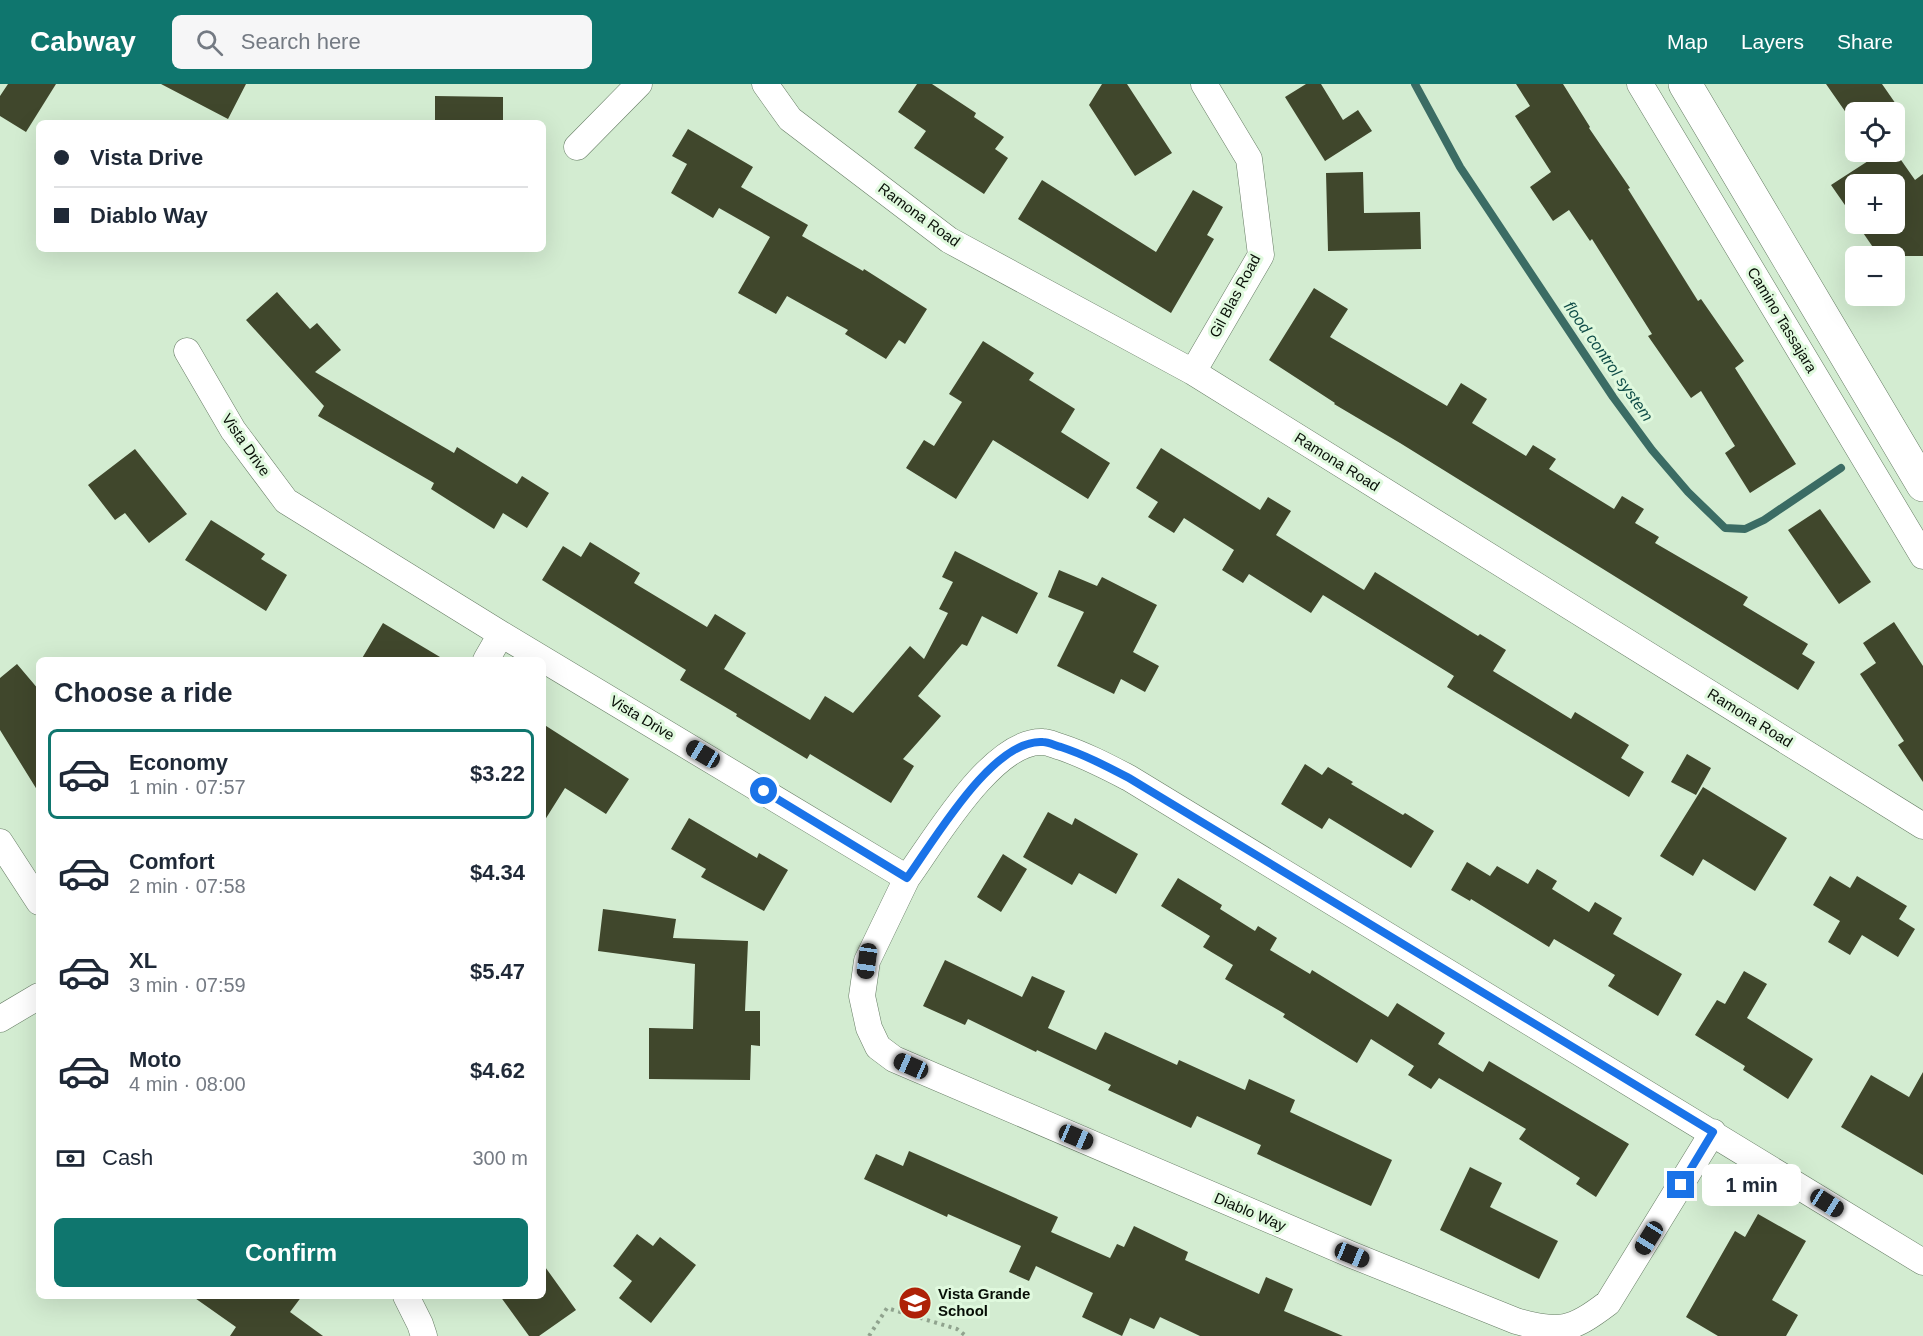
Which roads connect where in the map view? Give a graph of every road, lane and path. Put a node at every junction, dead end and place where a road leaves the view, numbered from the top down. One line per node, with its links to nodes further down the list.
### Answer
1 (639, 84): 6 (street)
2 (765, 84): 8 (street, Ramona Road)
3 (1204, 84): 8 (street, Gil Blas Road)
4 (1640, 84): 10 (street, Camino Tassajara)
5 (1684, 84): 9 (street)
6 (578, 147)
7 (187, 351): 11 (street, Vista Drive)
8 (1193, 372): 15 (street, Ramona Road)
9 (1923, 485)
10 (1923, 556)
11 (501, 634): 12 (street); 13 (street, Vista Drive)
12 (488, 657)
13 (539, 657)
14 (546, 661): 17 (street, Vista Drive)
15 (1923, 826)
16 (0, 842): 18 (street)
17 (907, 878): 21 (street); 21 (street, Diablo Way)
18 (36, 897)
19 (36, 998): 20 (street)
20 (0, 1019)
21 (1713, 1132): 22 (street)
22 (1923, 1262)
23 (408, 1299): 24 (street)
24 (424, 1336)
25 (869, 1336): 26 (path)
26 (966, 1336)

